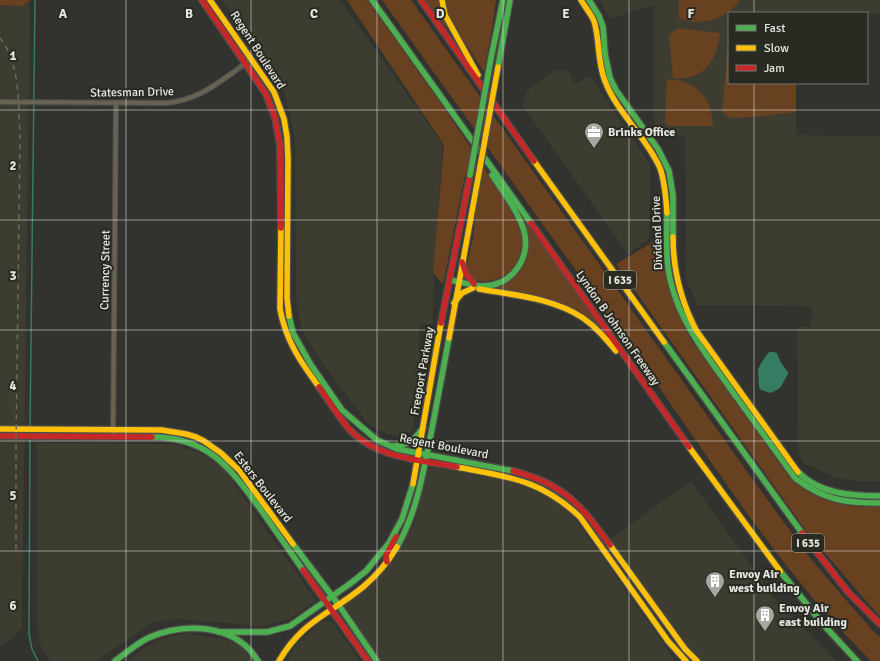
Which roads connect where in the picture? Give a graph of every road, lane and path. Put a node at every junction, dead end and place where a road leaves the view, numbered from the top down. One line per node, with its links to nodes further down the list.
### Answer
1 (202, 0): 11 (main road, Regent Boulevard)
2 (210, 0): 10 (main road, Regent Boulevard)
3 (372, 0): 13 (main road, Lyndon B Johnson Freeway)
4 (421, 0): 16 (main road, I 635)
5 (442, 0): 16 (main road)
6 (502, 0): 20 (main road, Freeport Parkway, bridge)
7 (510, 0): 19 (main road, Freeport Parkway, bridge)
8 (581, 0): 12 (main road, Dividend Drive)
9 (589, 0): 12 (main road, Dividend Drive)
10 (252, 60): 11 (street, Statesman Drive); 32 (main road, Regent Boulevard)
11 (246, 63): 15 (street, Statesman Drive); 35 (main road, Regent Boulevard)
12 (607, 79): 17 (main road, Dividend Drive); 18 (main road, Dividend Drive)
13 (444, 101): 22 (main road); 24 (main road, Lyndon B Johnson Freeway)
14 (0, 102): 15 (street, Statesman Drive)
15 (116, 103): 29 (street, Currency Street)
16 (495, 106): 45 (main road, I 635)
17 (640, 123): 18 (main road); 25 (main road, Dividend Drive)
18 (634, 127): 27 (main road, Dividend Drive)
19 (462, 262): 21 (main road, Freeport Parkway); 22 (main road)
20 (450, 281): 21 (main road); 26 (main road, Freeport Parkway)
21 (458, 283): 22 (main road); 23 (main road, Freeport Parkway)
22 (474, 286): 23 (main road); 24 (main road)
23 (454, 303): 34 (main road, Freeport Parkway)
24 (652, 396): 54 (main road, Lyndon B Johnson Freeway)
25 (762, 422): 27 (main road); 37 (main road, Dividend Drive)
26 (424, 426): 32 (main road); 33 (main road, Freeport Parkway)
27 (757, 426): 38 (main road, Dividend Drive)
28 (0, 429): 29 (main road, Esters Boulevard)
29 (113, 430): 31 (street, Currency Street); 41 (main road, Esters Boulevard)
30 (0, 436): 31 (main road, Esters Boulevard)
31 (113, 436): 42 (main road, Esters Boulevard)
32 (389, 446): 33 (main road, Regent Boulevard)
33 (419, 453): 34 (main road, Regent Boulevard); 35 (main road, Freeport Parkway)
34 (427, 454): 36 (main road, Freeport Parkway); 53 (main road, Regent Boulevard)
35 (418, 460): 36 (main road, Regent Boulevard); 39 (main road, Freeport Parkway)
36 (426, 462): 40 (main road, Freeport Parkway); 52 (main road, Regent Boulevard)
37 (880, 496)
38 (880, 503)
39 (396, 531): 40 (main road); 41 (main road, Freeport Parkway)
40 (387, 562): 43 (main road, Freeport Parkway)
41 (332, 597): 42 (main road, Freeport Parkway); 43 (main road, Esters Boulevard)
42 (326, 601): 44 (main road, Esters Boulevard); 46 (main road, Freeport Parkway)
43 (338, 604): 44 (main road, Freeport Parkway); 51 (main road, Esters Boulevard)
44 (331, 608): 49 (main road, Freeport Parkway); 50 (main road, Esters Boulevard)
45 (880, 624)
46 (219, 632): 47 (main road); 48 (main road)
47 (115, 661)
48 (258, 661)
49 (279, 661)
50 (368, 661)
51 (377, 661)
52 (686, 661)
53 (697, 661)
54 (856, 661)

